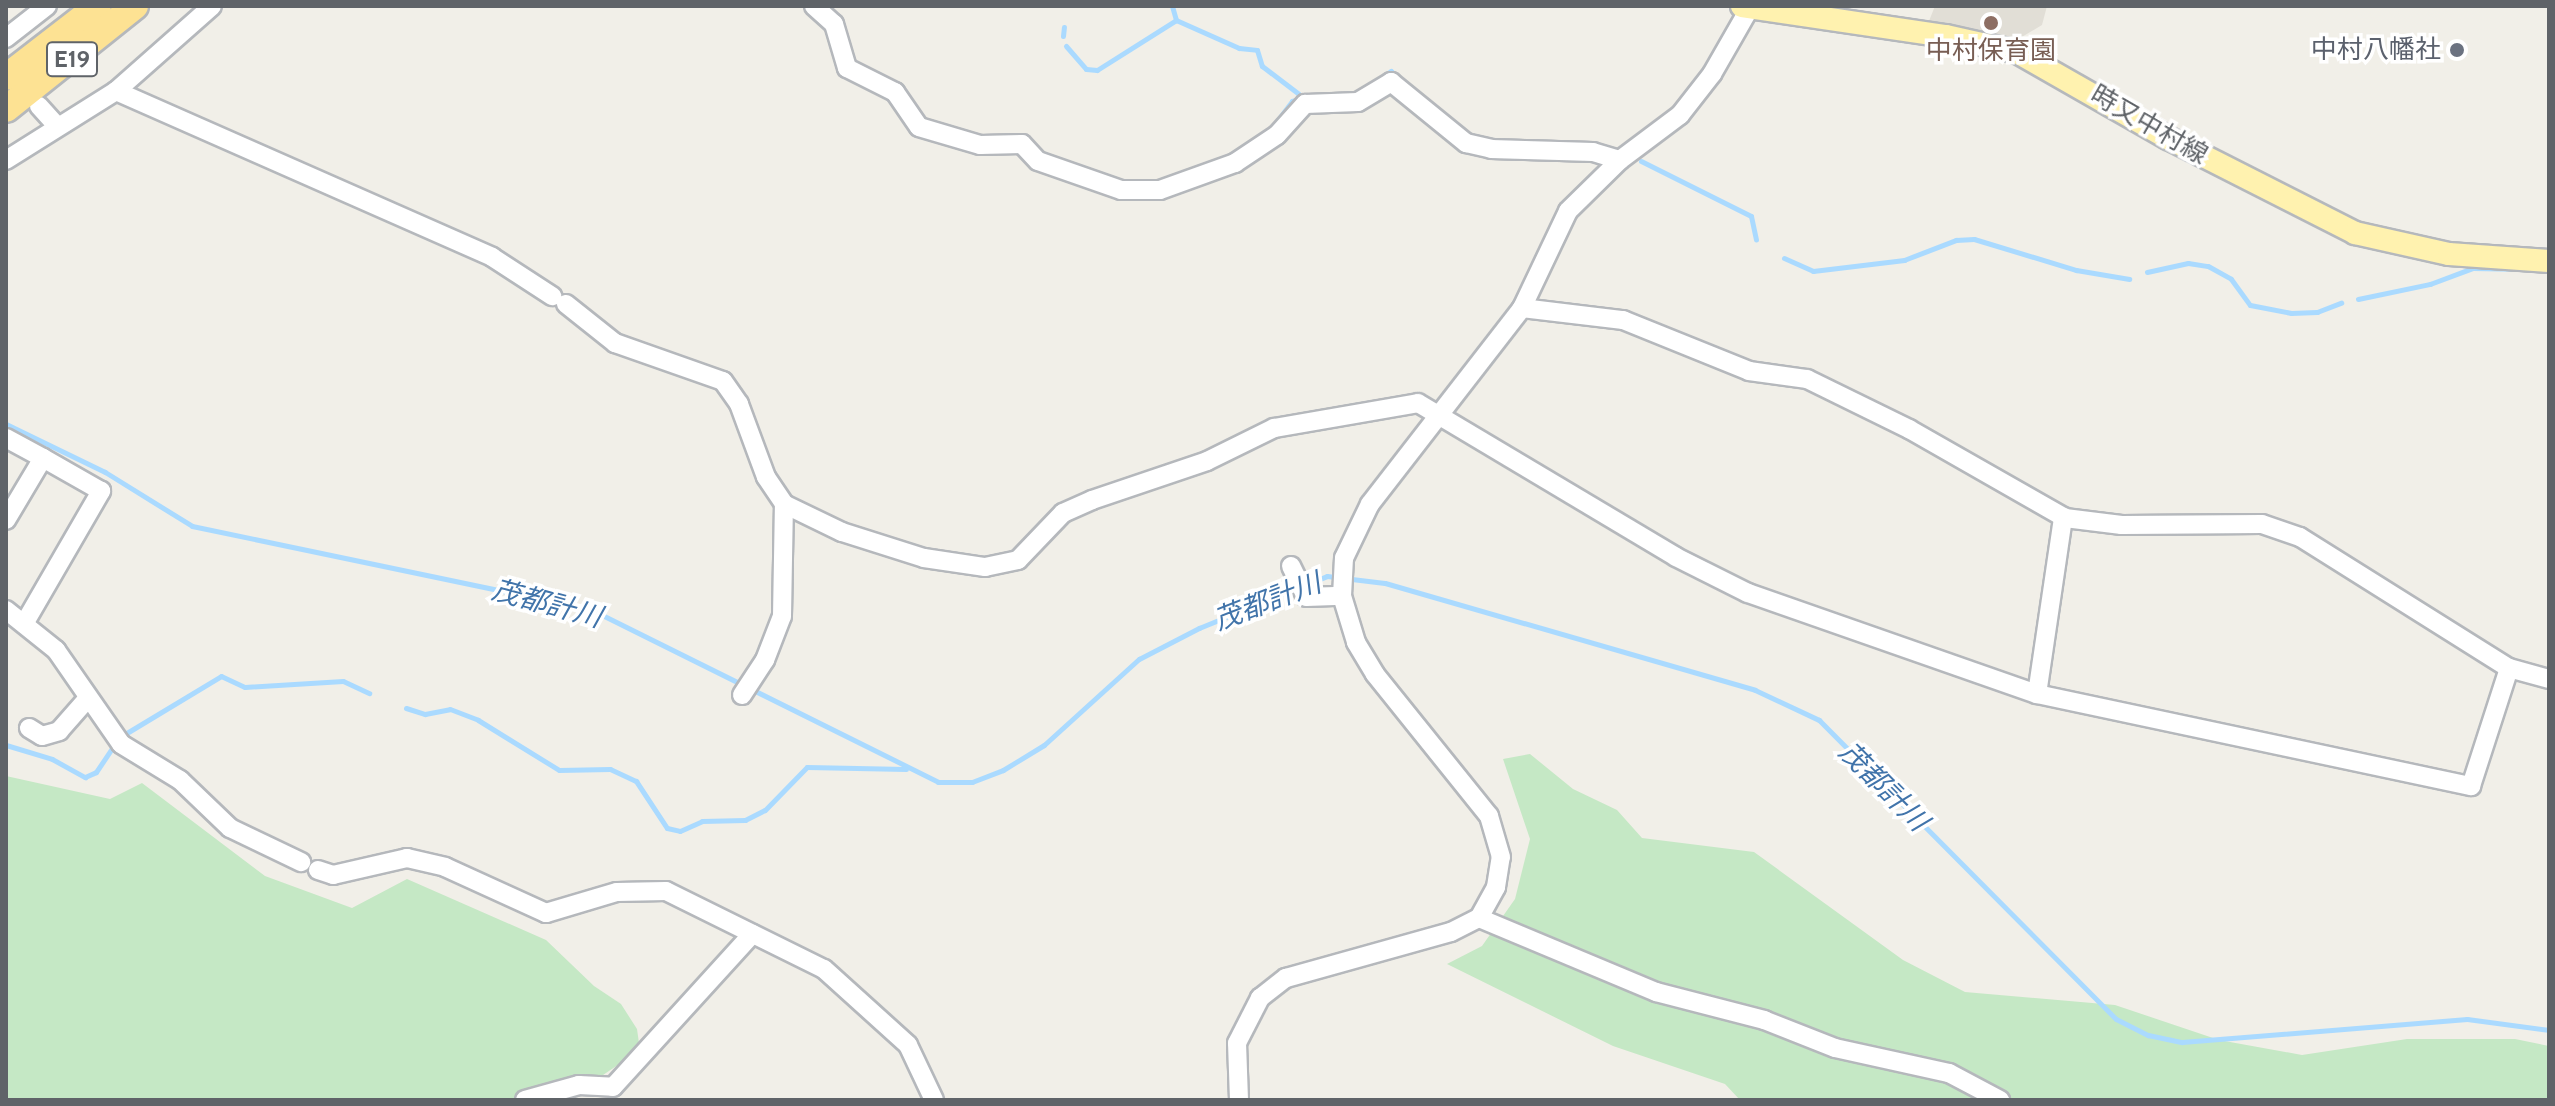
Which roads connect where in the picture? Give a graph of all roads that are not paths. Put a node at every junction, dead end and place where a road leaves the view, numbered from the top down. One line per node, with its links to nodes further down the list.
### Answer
1 (47, 6): 8 (street)
2 (98, 6): 9 (highway, E19)
3 (135, 6): 12 (highway, E19)
4 (212, 6): 10 (street)
5 (814, 6): 15 (street)
6 (1742, 6): 7 (main road, 時又中村線)
7 (1750, 6): 15 (street); 16 (main road, 時又中村線)
8 (6, 38)
9 (6, 77)
10 (116, 91): 13 (street); 21 (street)
11 (39, 106): 13 (street)
12 (6, 109)
13 (57, 126): 14 (street)
14 (6, 160)
15 (1620, 160): 17 (street)
16 (2549, 261)
17 (1522, 308): 18 (street); 22 (street)
18 (1441, 417): 21 (street); 25 (street); 31 (street)
19 (6, 438): 20 (street)
20 (43, 458): 23 (street); 27 (street)
21 (784, 504): 30 (street)
22 (2063, 517): 28 (street); 31 (street)
23 (6, 520)
24 (1292, 568): 25 (street)
25 (1342, 591): 34 (street)
26 (6, 610): 27 (street)
27 (24, 624): 32 (street)
28 (2509, 668): 29 (street); 31 (street)
29 (2549, 679)
30 (747, 688)
31 (2037, 694)
32 (88, 698): 33 (street); 35 (street)
33 (29, 728)
34 (1479, 918): 39 (street); 40 (street)
35 (752, 934): 36 (street); 38 (street)
36 (614, 1093): 37 (street)
37 (525, 1100)
38 (934, 1100)
39 (1239, 1100)
40 (2000, 1100)

